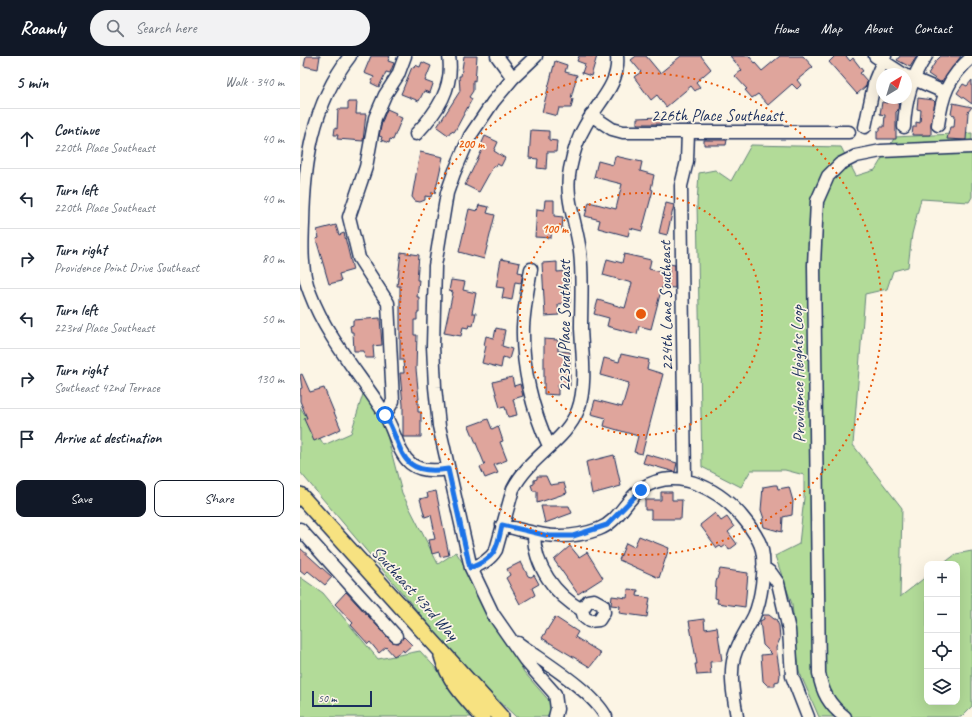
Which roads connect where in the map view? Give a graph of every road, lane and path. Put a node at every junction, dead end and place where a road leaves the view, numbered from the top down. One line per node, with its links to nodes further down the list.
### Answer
1 (350, 56): 25 (street)
2 (405, 56): 25 (street)
3 (449, 56): 22 (street)
4 (497, 56): 12 (street)
5 (536, 56): 12 (street)
6 (617, 56): 16 (street, 223rd Place Southeast)
7 (926, 56): 11 (street)
8 (972, 57): 14 (street)
9 (880, 58): 10 (street); 18 (street)
10 (895, 68)
11 (912, 71)
12 (512, 78): 27 (street)
13 (912, 78): 14 (street)
14 (944, 92): 17 (street)
15 (906, 104): 19 (street)
16 (591, 115): 20 (street, 226th Place Southeast); 26 (street, 223rd Place Southeast)
17 (938, 125)
18 (865, 127)
19 (904, 127)
20 (688, 132): 21 (street, 226th Place Southeast); 28 (street, 224th Lane Southeast)
21 (849, 132)
22 (416, 134)
23 (972, 147): 45 (street, Providence Heights Loop)
24 (531, 269): 26 (street)
25 (385, 415): 27 (street)
26 (550, 446): 30 (street, 223rd Place Southeast)
27 (448, 469): 34 (street)
28 (685, 480): 32 (street); 33 (street)
29 (300, 495): 38 (main road, Southeast 43rd Way)
30 (502, 525): 32 (street); 34 (street, 223rd Place Southeast)
31 (300, 529): 36 (street)
32 (534, 534): 35 (street)
33 (763, 567): 43 (street); 44 (street)
34 (470, 568): 37 (street)
35 (582, 610)
36 (396, 636)
37 (512, 639): 41 (street); 42 (street)
38 (440, 649): 39 (main road); 40 (main road, Southeast 43rd Way)
39 (483, 717)
40 (501, 717)
41 (560, 717)
42 (606, 717)
43 (738, 717)
44 (808, 717)
45 (845, 717)

